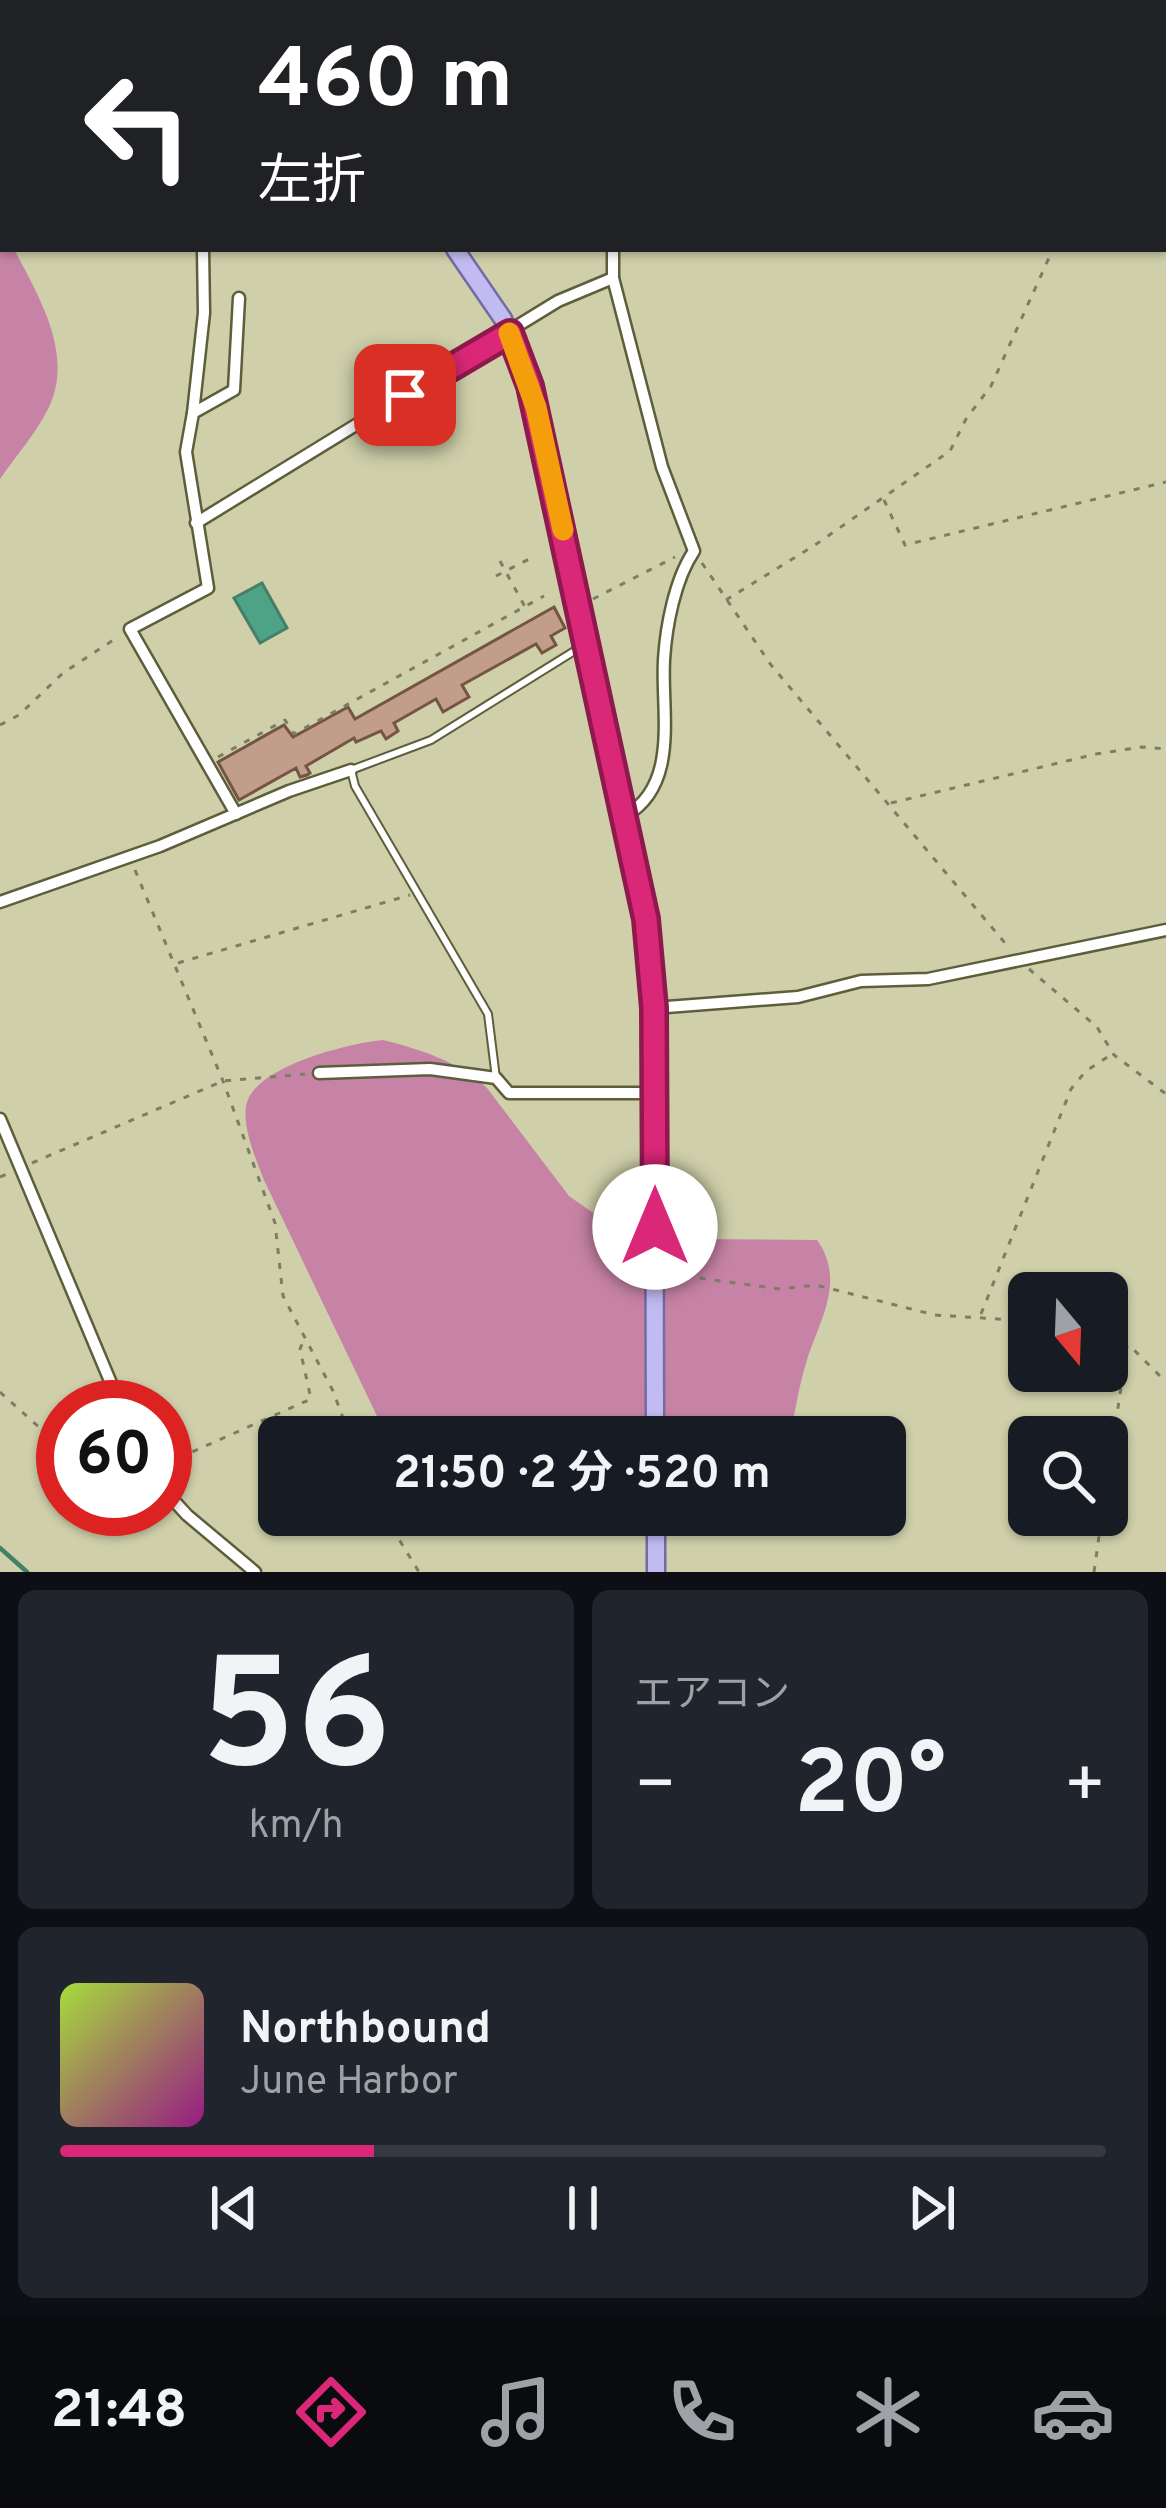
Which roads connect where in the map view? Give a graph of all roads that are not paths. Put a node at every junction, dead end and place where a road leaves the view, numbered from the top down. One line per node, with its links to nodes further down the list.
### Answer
1 (203, 252): 7 (street)
2 (457, 252): 6 (main road)
3 (615, 252): 4 (street)
4 (613, 278): 6 (street); 12 (street)
5 (239, 298): 7 (street)
6 (510, 333): 8 (street); 9 (main road)
7 (193, 413): 8 (street)
8 (196, 523): 11 (street)
9 (587, 644): 10 (lane); 12 (main road)
10 (351, 770): 11 (street); 17 (lane)
11 (236, 814): 13 (street)
12 (625, 816): 15 (main road)
13 (0, 902)
14 (1166, 930): 15 (street)
15 (654, 1008): 18 (main road)
16 (319, 1073): 17 (street)
17 (496, 1078): 18 (street)
18 (654, 1093): 21 (main road)
19 (0, 1118): 20 (street)
20 (110, 1380)
21 (656, 1416)
22 (192, 1519): 24 (street)
23 (656, 1536): 25 (main road)
24 (255, 1572)
25 (656, 1572)

